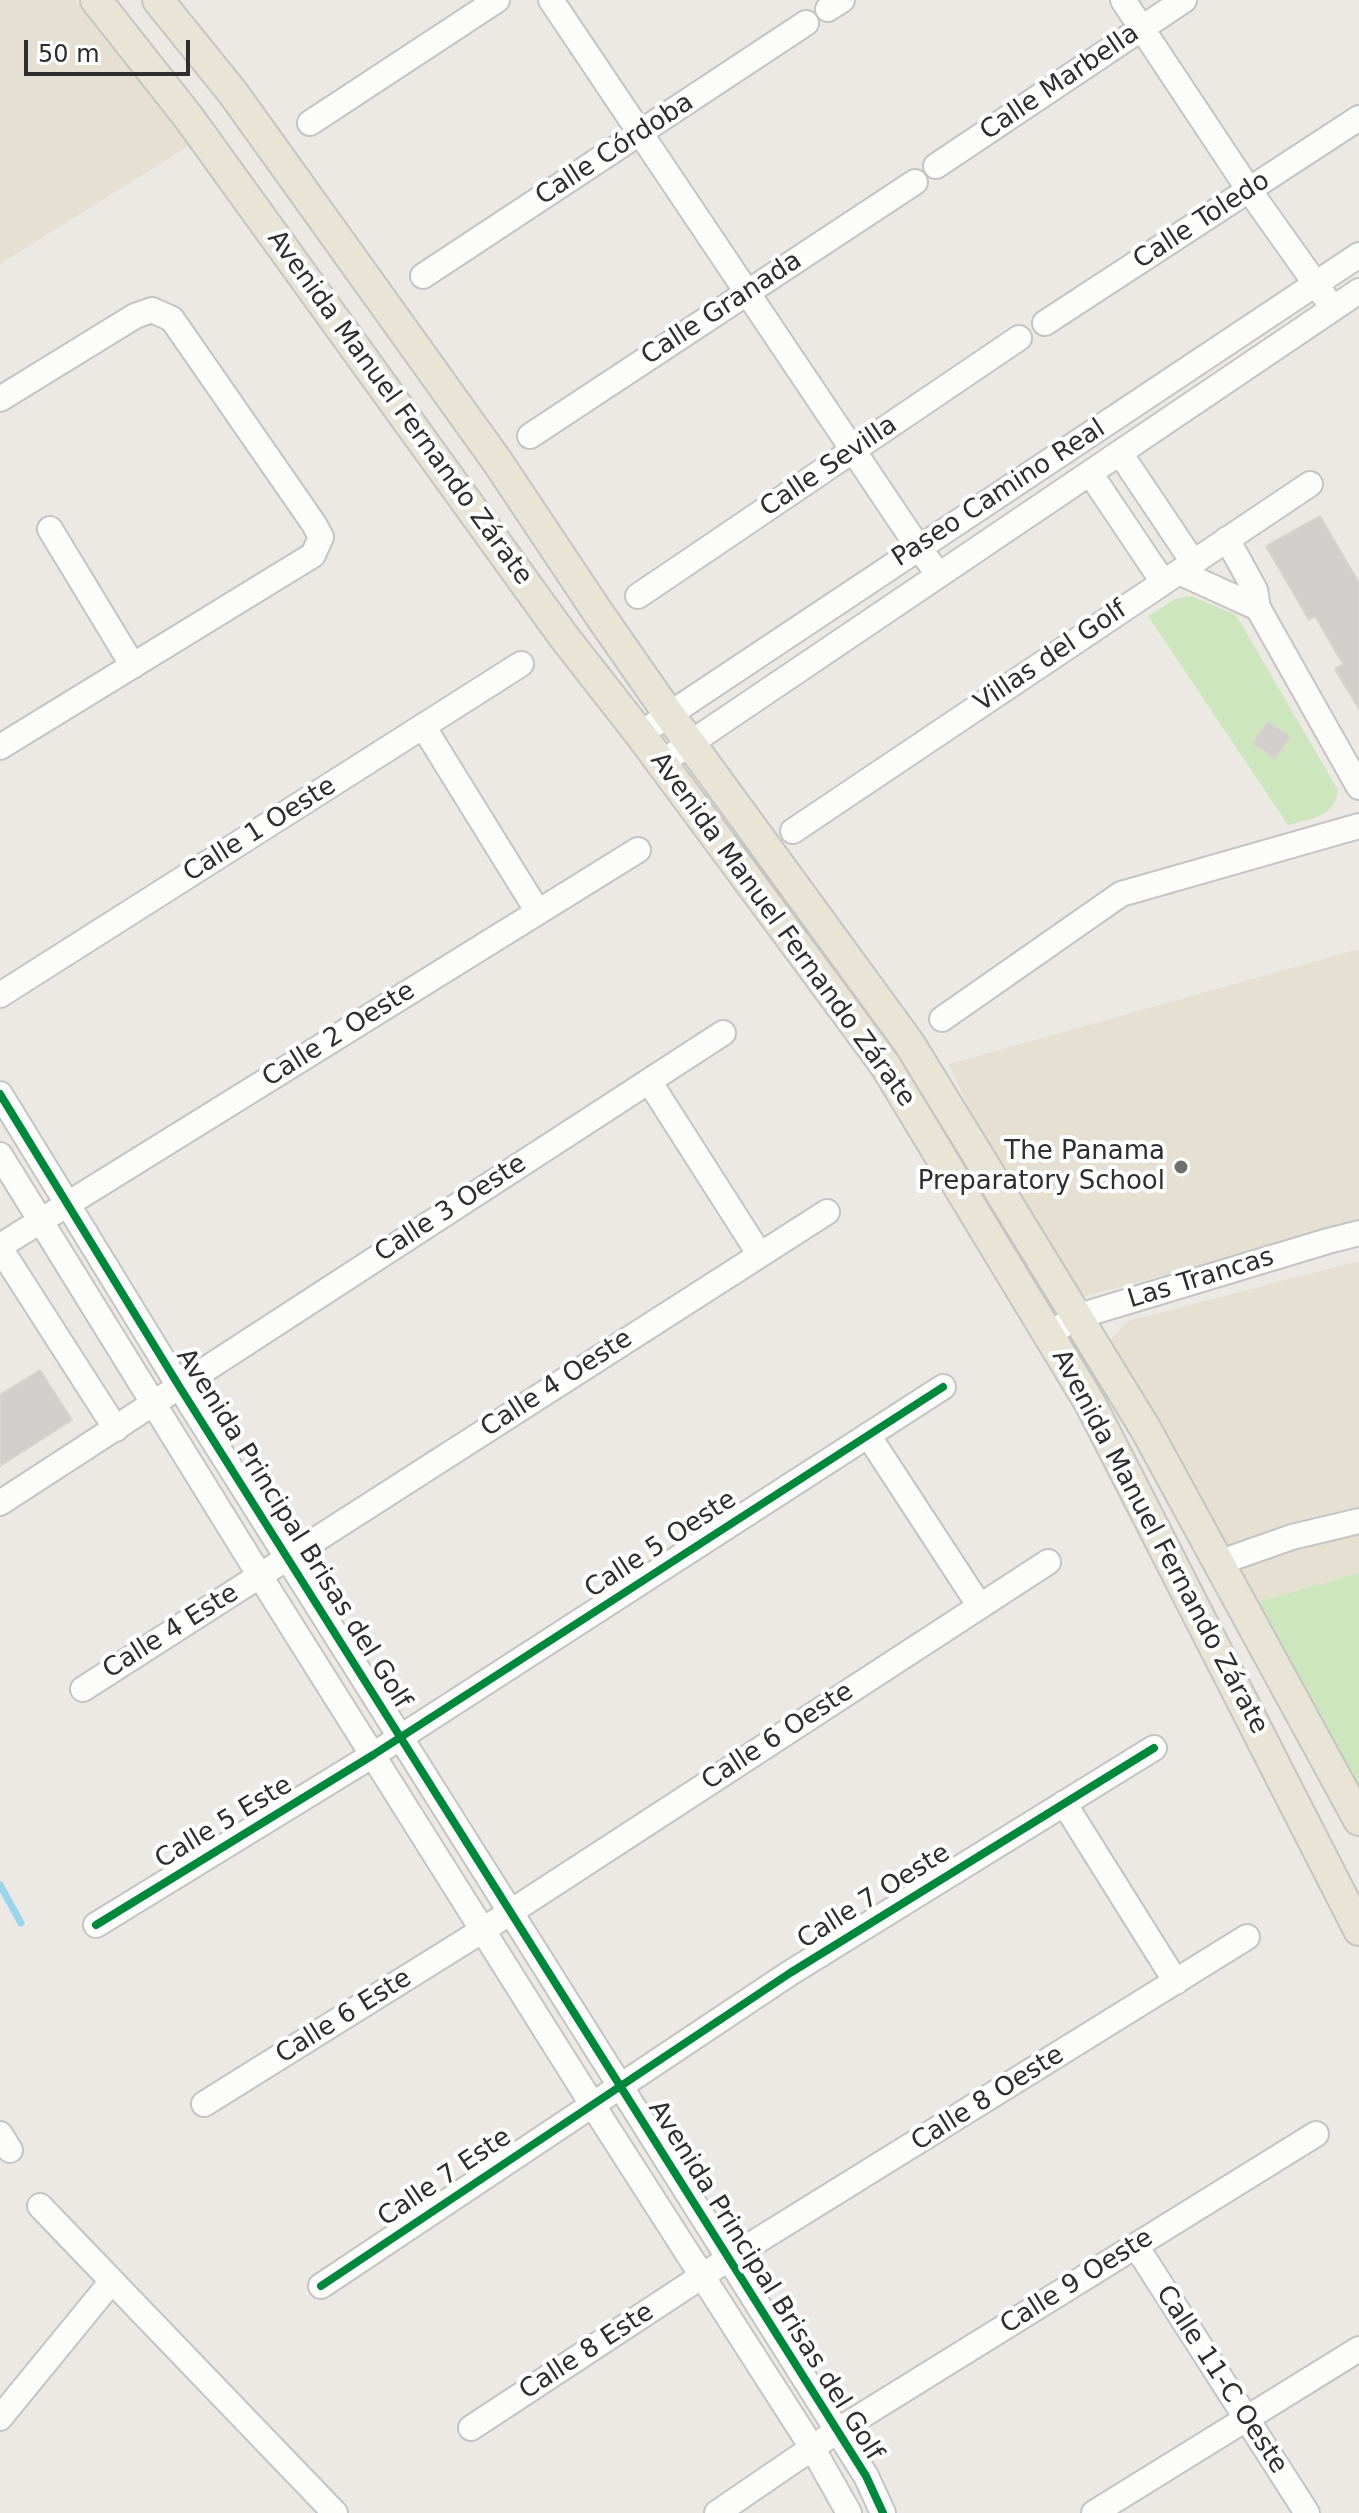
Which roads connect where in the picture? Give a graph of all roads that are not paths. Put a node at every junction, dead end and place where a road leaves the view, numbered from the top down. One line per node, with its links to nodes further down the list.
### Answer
1 (96, 0): 40 (main road, Avenida Manuel Fernando Zárate)
2 (158, 0): 38 (main road, Avenida Manuel Fernando Zárate)
3 (497, 0): 10 (street)
4 (551, 0): 11 (street)
5 (1123, 0): 8 (street)
6 (1184, 0): 8 (street, Calle Marbella)
7 (806, 23): 11 (street, Calle Córdoba)
8 (1142, 28): 12 (street, Calle Marbella); 14 (street)
9 (1359, 118): 14 (street, Calle Toledo)
10 (310, 123)
11 (641, 132): 16 (street, Calle Córdoba); 19 (street)
12 (936, 166)
13 (915, 182): 19 (street, Calle Granada)
14 (1249, 190): 17 (street); 21 (street, Calle Toledo)
15 (1359, 255): 17 (street, Paseo Camino Real)
16 (423, 276)
17 (1316, 284): 20 (street); 31 (street, Paseo Camino Real)
18 (1359, 291): 20 (street, Paseo Camino Real)
19 (748, 292): 24 (street, Calle Granada); 25 (street)
20 (1333, 309): 26 (street, Paseo Camino Real)
21 (1045, 323)
22 (1019, 338): 25 (street, Calle Sevilla)
23 (0, 399): 37 (street)
24 (530, 436)
25 (853, 450): 31 (street); 34 (street, Calle Sevilla)
26 (1120, 453): 27 (street, Paseo Camino Real); 32 (street)
27 (1090, 473): 32 (street); 33 (street, Paseo Camino Real)
28 (1310, 484): 30 (street, Villas del Golf)
29 (50, 529): 37 (street)
30 (1227, 539): 32 (street, Villas del Golf); 35 (street)
31 (918, 547): 33 (street); 38 (street, Paseo Camino Real)
32 (1178, 572): 35 (street); 46 (street, Villas del Golf)
33 (939, 575): 41 (street, Paseo Camino Real)
34 (638, 596)
35 (1258, 608): 44 (street)
36 (521, 664): 39 (street, Calle 1 Oeste)
37 (133, 666): 42 (street)
38 (668, 713): 40 (street, Paseo Camino Real); 41 (main road, Avenida Manuel Fernando Zárate)
39 (423, 726): 48 (street); 49 (street, Calle 1 Oeste)
40 (640, 734): 43 (main road, Avenida Manuel Fernando Zárate)
41 (691, 743): 43 (street, Paseo Camino Real); 61 (main road, Avenida Manuel Fernando Zárate)
42 (0, 747)
43 (661, 763): 62 (main road, Avenida Manuel Fernando Zárate)
44 (1359, 787)
45 (1359, 826): 50 (street)
46 (793, 831)
47 (638, 850): 48 (street, Calle 2 Oeste)
48 (538, 912): 55 (street, Calle 2 Oeste)
49 (0, 995)
50 (942, 1019)
51 (723, 1033): 52 (street, Calle 3 Oeste)
52 (649, 1081): 60 (street); 63 (street, Calle 3 Oeste)
53 (0, 1094): 55 (street, Avenida Principal Brisas del Golf)
54 (0, 1155): 57 (street, Avenida Principal Brisas del Golf)
55 (67, 1204): 57 (street, Calle 2 Oeste); 63 (street, Avenida Principal Brisas del Golf)
56 (827, 1212): 60 (street, Calle 4 Oeste)
57 (40, 1221): 59 (street, Calle 2 Oeste); 65 (street, Avenida Principal Brisas del Golf)
58 (1359, 1233): 61 (street, Las Trancas)
59 (0, 1247): 66 (street)
60 (760, 1255): 70 (street, Calle 4 Oeste)
61 (1076, 1317): 62 (street, Las Trancas); 72 (main road, Avenida Manuel Fernando Zárate)
62 (1048, 1335): 84 (main road, Avenida Manuel Fernando Zárate)
63 (179, 1386): 65 (street, Calle 3 Oeste); 70 (street, Avenida Principal Brisas del Golf)
64 (943, 1387): 67 (street, Calle 5 Oeste)
65 (154, 1405): 66 (street, Calle 3 Oeste); 73 (street, Avenida Principal Brisas del Golf)
66 (116, 1429): 68 (street, Calle 3 Oeste)
67 (868, 1435): 74 (street); 76 (street, Calle 5 Oeste)
68 (0, 1503)
69 (1359, 1521): 72 (street)
70 (287, 1557): 73 (street, Calle 4 Oeste); 76 (street, Avenida Principal Brisas del Golf)
71 (1048, 1562): 74 (street, Calle 6 Oeste)
72 (1218, 1563): 80 (main road, Avenida Manuel Fernando Zárate)
73 (260, 1576): 75 (street, Calle 4 Este); 78 (street, Avenida Principal Brisas del Golf)
74 (979, 1605): 81 (street, Calle 6 Oeste)
75 (83, 1689)
76 (400, 1737): 78 (street, Calle 5 Oeste); 81 (street, Avenida Principal Brisas del Golf)
77 (1154, 1748): 79 (street, Calle 7 Oeste)
78 (373, 1755): 82 (street, Calle 5 Este); 83 (street, Avenida Principal Brisas del Golf)
79 (1064, 1803): 86 (street); 87 (street, Calle 7 Oeste)
80 (1359, 1820)
81 (509, 1912): 83 (street, Calle 6 Oeste); 87 (street, Avenida Principal Brisas del Golf)
82 (96, 1925)
83 (483, 1930): 88 (street, Calle 6 Este); 89 (street, Avenida Principal Brisas del Golf)
84 (1359, 1930)
85 (1247, 1937): 86 (street, Calle 8 Oeste)
86 (1176, 1982): 93 (street, Calle 8 Oeste)
87 (618, 2086): 89 (street, Calle 7 Oeste); 93 (street, Avenida Principal Brisas del Golf)
88 (204, 2104)
89 (592, 2104): 94 (street, Avenida Principal Brisas del Golf); 96 (street, Calle 7 Este)
90 (1316, 2134): 92 (street, Calle 9 Oeste)
91 (40, 2206): 95 (street)
92 (1136, 2246): 99 (street, Calle 11-C Oeste); 101 (street, Calle 9 Oeste)
93 (728, 2259): 94 (street, Calle 8 Oeste); 101 (street, Avenida Principal Brisas del Golf)
94 (702, 2277): 100 (street, Calle 8 Este); 102 (street, Avenida Principal Brisas del Golf)
95 (112, 2281): 98 (street); 103 (street)
96 (321, 2286)
97 (1359, 2349): 99 (street)
98 (0, 2418)
99 (1246, 2418): 107 (street); 108 (street, Calle 11-C Oeste)
100 (471, 2428)
101 (837, 2431): 102 (street, Calle 9 Oeste); 106 (street, Avenida Principal Brisas del Golf)
102 (813, 2449): 104 (street, Calle 9 Oeste); 105 (street, Avenida Principal Brisas del Golf)
103 (335, 2513)
104 (717, 2513)
105 (849, 2513)
106 (883, 2513)
107 (1094, 2513)
108 (1307, 2513)

